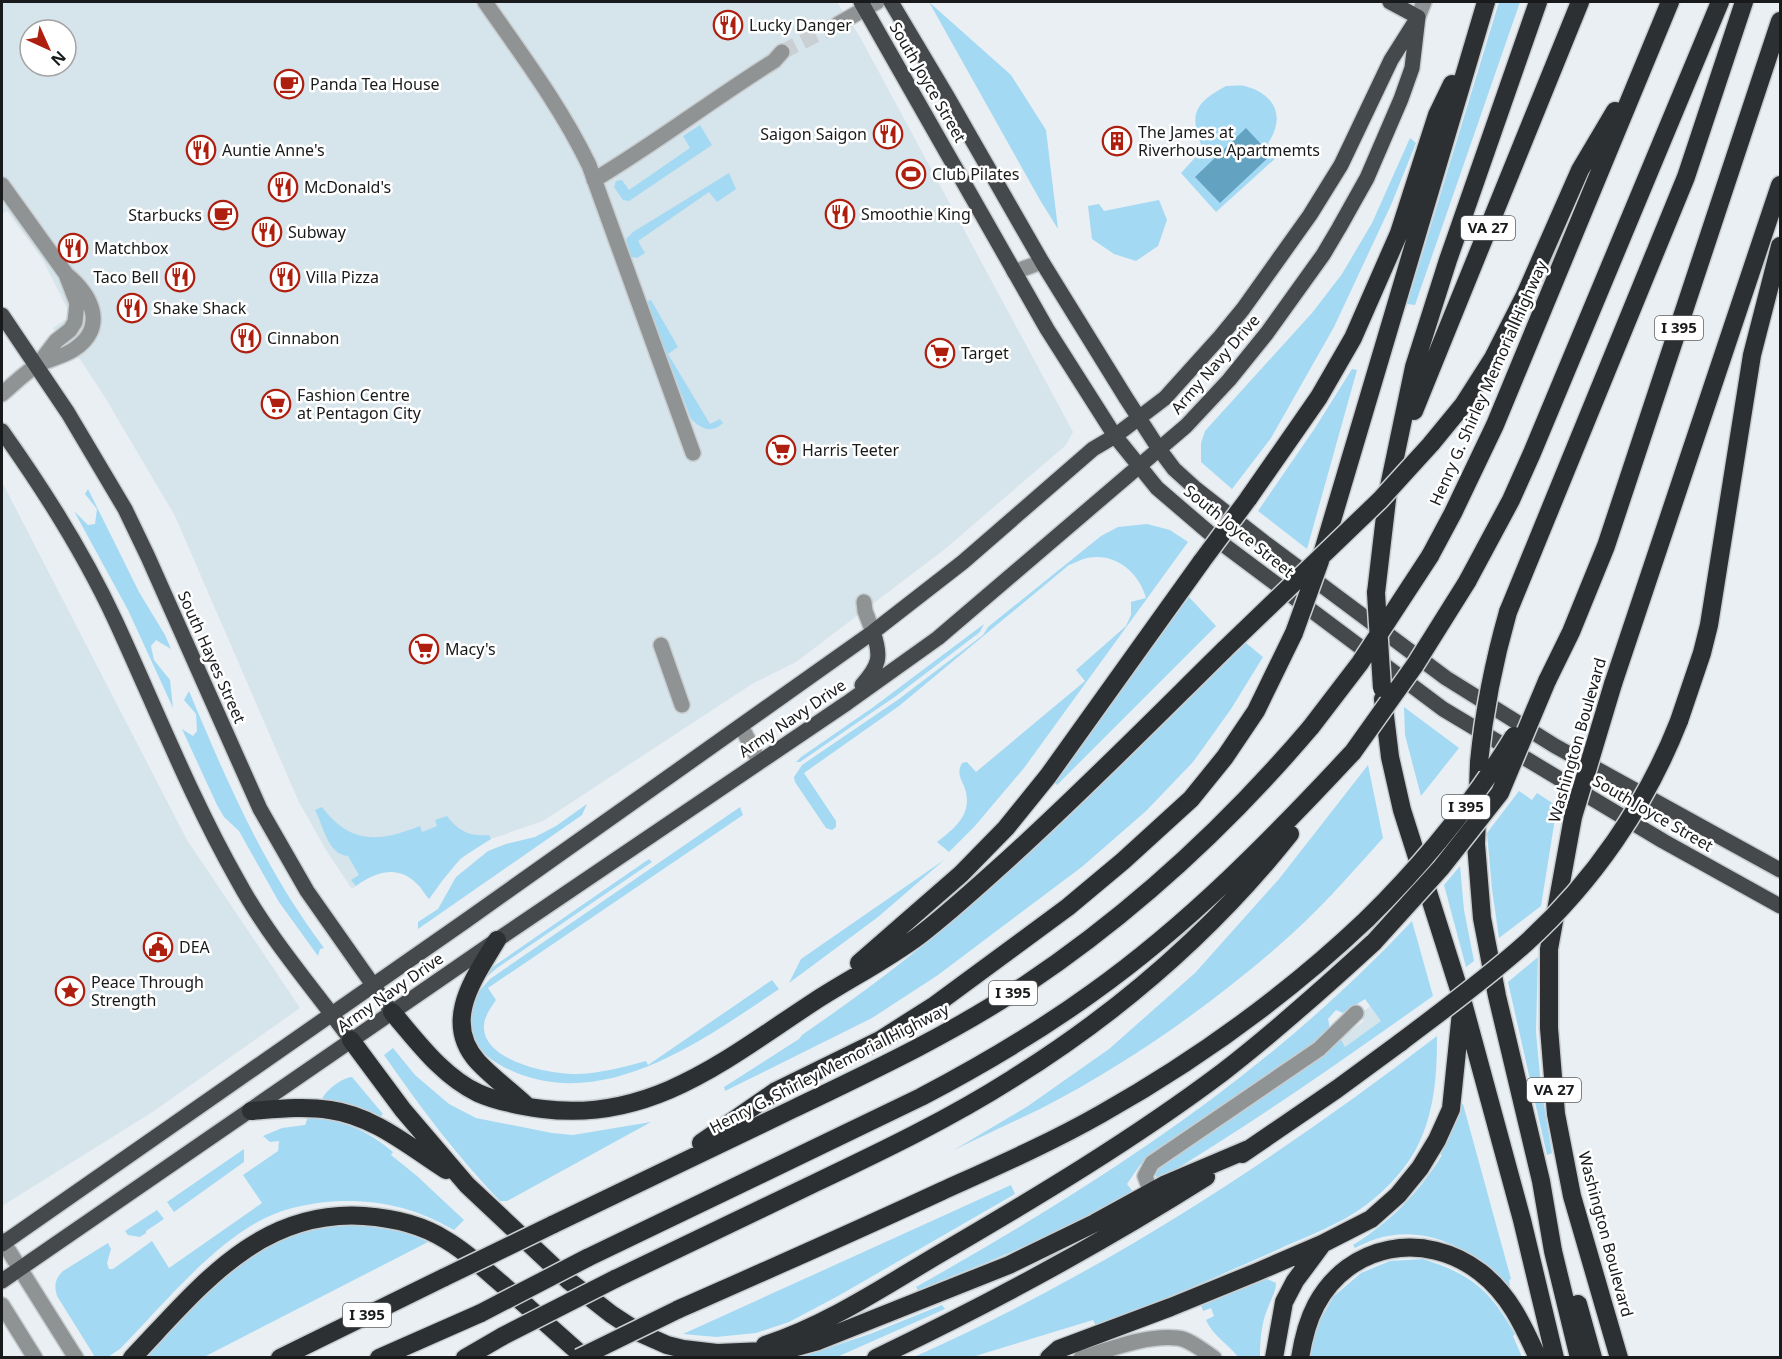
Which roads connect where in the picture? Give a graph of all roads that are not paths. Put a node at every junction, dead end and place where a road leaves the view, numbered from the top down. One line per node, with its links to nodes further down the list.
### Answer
1 (485, 2): 18 (street)
2 (891, 2): 22 (main road, South Joyce Street)
3 (1390, 2): 12 (main road)
4 (1424, 2): 12 (street, Army Navy Drive)
5 (1486, 2): 15 (highway)
6 (1538, 2): 32 (highway)
7 (1580, 2): 32 (highway, VA 27)
8 (1670, 2): 17 (highway, Henry G. Shirley Memorial Highway / I 395)
9 (1720, 2): 41 (highway, bridge)
10 (1744, 2): 57 (highway, bridge)
11 (868, 4): 14 (street); 23 (main road, South Joyce Street)
12 (1418, 17): 27 (main road, Army Navy Drive); 30 (main road, Army Navy Drive)
13 (1780, 21): 37 (highway, I 395)
14 (838, 24)
15 (1478, 28): 48 (highway, bridge); 56 (highway, bridge)
16 (782, 52): 18 (street)
17 (1646, 61): 48 (highway, bridge); 56 (highway, Henry G. Shirley Memorial Highway / I 395, bridge)
18 (594, 180): 31 (street)
19 (1780, 184): 88 (highway, Washington Boulevard / VA 27, bridge)
20 (2, 185): 25 (street)
21 (1780, 246): 55 (highway, bridge)
22 (1042, 262): 23 (street); 27 (main road, South Joyce Street)
23 (1014, 272): 29 (main road, South Joyce Street)
24 (2, 315): 25 (main road, South Hayes Street)
25 (37, 366): 26 (street); 46 (main road, South Hayes Street)
26 (2, 394)
27 (1139, 418): 29 (main road, Army Navy Drive); 30 (main road, South Joyce Street)
28 (2, 431): 50 (main road)
29 (1115, 436): 33 (main road, South Joyce Street); 35 (main road, Army Navy Drive)
30 (1159, 449): 33 (main road, Army Navy Drive); 43 (main road, South Joyce Street)
31 (693, 453)
32 (1396, 454): 47 (highway, VA 27, bridge)
33 (1139, 466): 38 (main road, Army Navy Drive); 44 (main road, South Joyce Street)
34 (864, 602): 35 (street)
35 (873, 632): 38 (main road); 40 (main road, Army Navy Drive)
36 (661, 645): 39 (street)
37 (1547, 681): 67 (highway, bridge); 76 (highway, I 395, bridge)
38 (847, 703): 42 (main road, Army Navy Drive)
39 (682, 705)
40 (741, 726): 42 (street); 46 (main road, Army Navy Drive)
41 (1353, 752): 65 (highway, bridge); 66 (highway, bridge)
42 (759, 761): 45 (main road, Army Navy Drive)
43 (1780, 870)
44 (1780, 906)
45 (497, 940): 49 (main road, Army Navy Drive); 53 (highway)
46 (373, 985): 49 (main road, South Hayes Street); 50 (main road, Army Navy Drive)
47 (1462, 999): 61 (highway); 85 (highway, VA 27)
48 (814, 1002): 53 (highway)
49 (392, 1012): 52 (main road, Army Navy Drive); 53 (highway)
50 (331, 1013): 52 (main road); 60 (main road, Army Navy Drive)
51 (1356, 1013): 59 (street)
52 (351, 1040): 54 (main road, Army Navy Drive); 58 (highway)
53 (529, 1107)
54 (251, 1111): 58 (highway); 62 (main road, Army Navy Drive)
55 (1251, 1148): 59 (highway); 78 (highway)
56 (655, 1175): 71 (highway, Henry G. Shirley Memorial Highway / I 395, bridge)
57 (1541, 1181): 86 (highway); 87 (highway)
58 (467, 1185): 67 (highway)
59 (1151, 1193): 67 (highway)
60 (2, 1242): 62 (street)
61 (1322, 1244): 79 (highway); 82 (highway)
62 (20, 1268): 63 (main road, Army Navy Drive); 69 (street)
63 (2, 1281)
64 (2, 1305): 68 (street)
65 (481, 1313): 72 (highway); 73 (highway)
66 (503, 1336): 74 (highway); 75 (highway)
67 (737, 1352)
68 (35, 1358)
69 (76, 1358)
70 (132, 1358): 77 (highway)
71 (280, 1358)
72 (379, 1358)
73 (406, 1358)
74 (465, 1358)
75 (473, 1358)
76 (579, 1358)
77 (585, 1358)
78 (876, 1358)
79 (1049, 1358)
80 (1081, 1358): 81 (street)
81 (1214, 1358)
82 (1274, 1358)
83 (1300, 1358): 84 (highway)
84 (1538, 1358)
85 (1555, 1358)
86 (1579, 1358)
87 (1593, 1358)
88 (1619, 1358)

